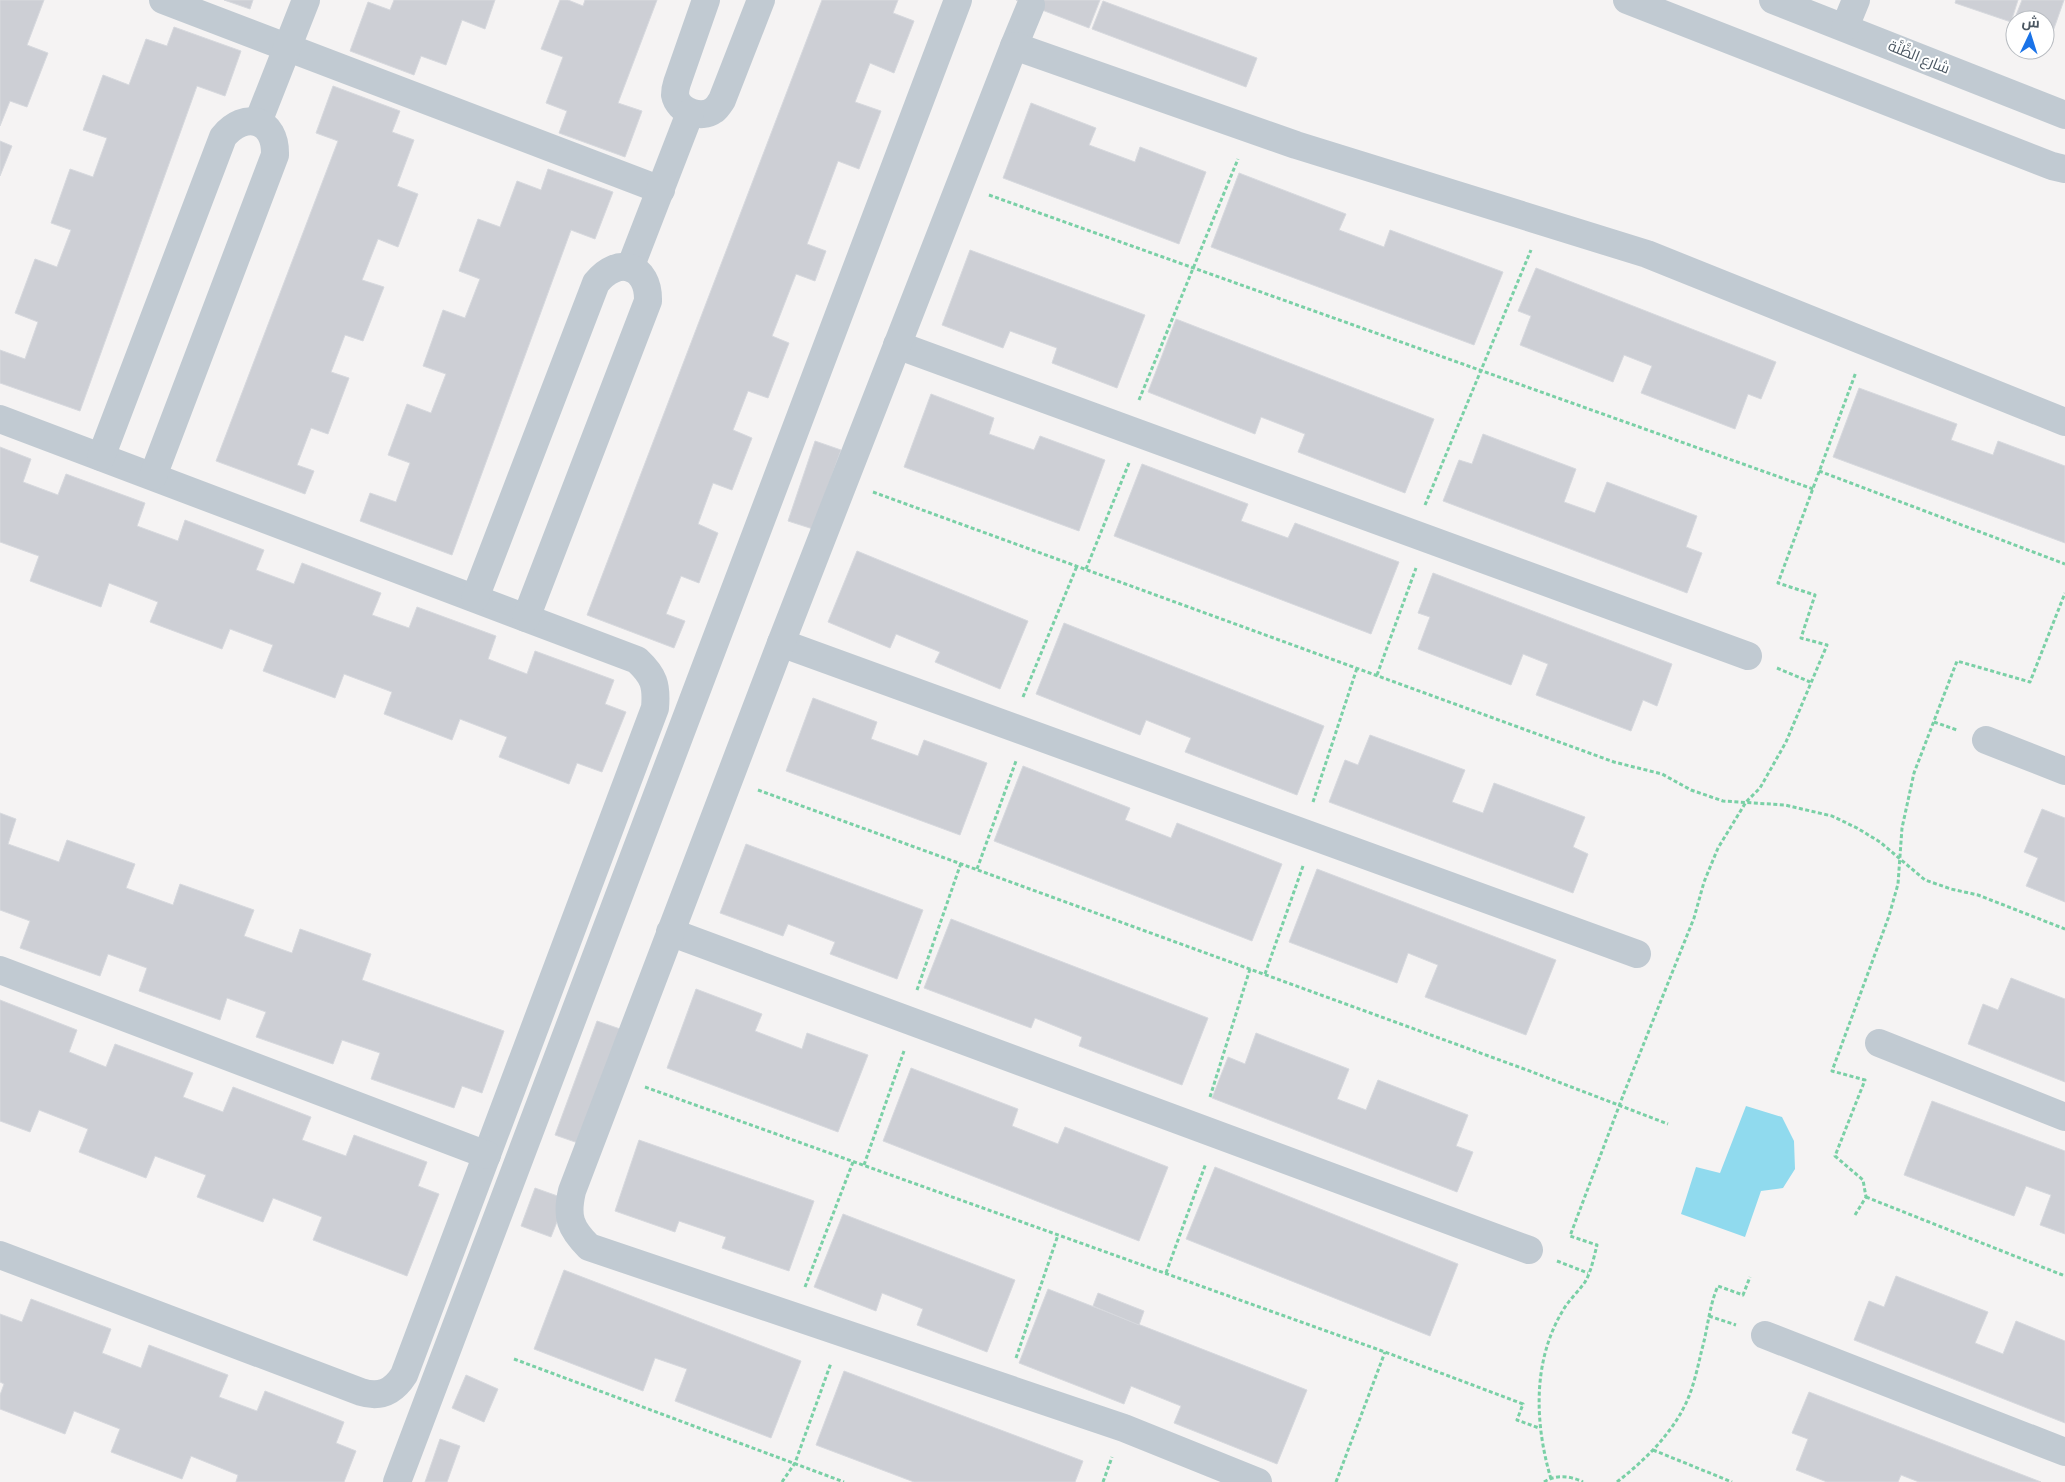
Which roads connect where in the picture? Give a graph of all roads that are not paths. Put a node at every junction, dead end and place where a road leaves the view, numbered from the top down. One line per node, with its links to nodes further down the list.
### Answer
1 (163, 0): 12 (street)
2 (306, 0): 12 (street)
3 (706, 0): 13 (street)
4 (761, 0): 13 (street)
5 (958, 0): 40 (street)
6 (1627, 0): 16 (street)
7 (1773, 0): 10 (street, شارع الظَّنَّة)
8 (1856, 0): 10 (street)
9 (1031, 6): 11 (street)
10 (1845, 27): 14 (street, شارع الظَّنَّة)
11 (1014, 46): 19 (street); 21 (street)
12 (287, 47): 15 (street); 17 (street)
13 (690, 113): 17 (street)
14 (2065, 115)
15 (258, 122): 22 (street); 23 (street)
16 (2065, 169)
17 (661, 190): 18 (street)
18 (630, 268): 24 (street); 25 (street)
19 (897, 345): 26 (street); 27 (street)
20 (0, 419): 22 (street)
21 (2065, 422)
22 (101, 456): 23 (street)
23 (153, 476): 24 (street)
24 (475, 598): 25 (street)
25 (526, 618): 35 (street)
26 (781, 644): 30 (street); 31 (street)
27 (1748, 656)
28 (1986, 740): 29 (street)
29 (2065, 771)
30 (670, 932): 36 (street); 41 (street)
31 (1637, 954)
32 (0, 970): 35 (street)
33 (1879, 1043): 34 (street)
34 (2065, 1117)
35 (487, 1154): 37 (street)
36 (1528, 1250)
37 (0, 1255)
38 (1765, 1336): 39 (street)
39 (2065, 1452)
40 (397, 1482)
41 (1258, 1482)

